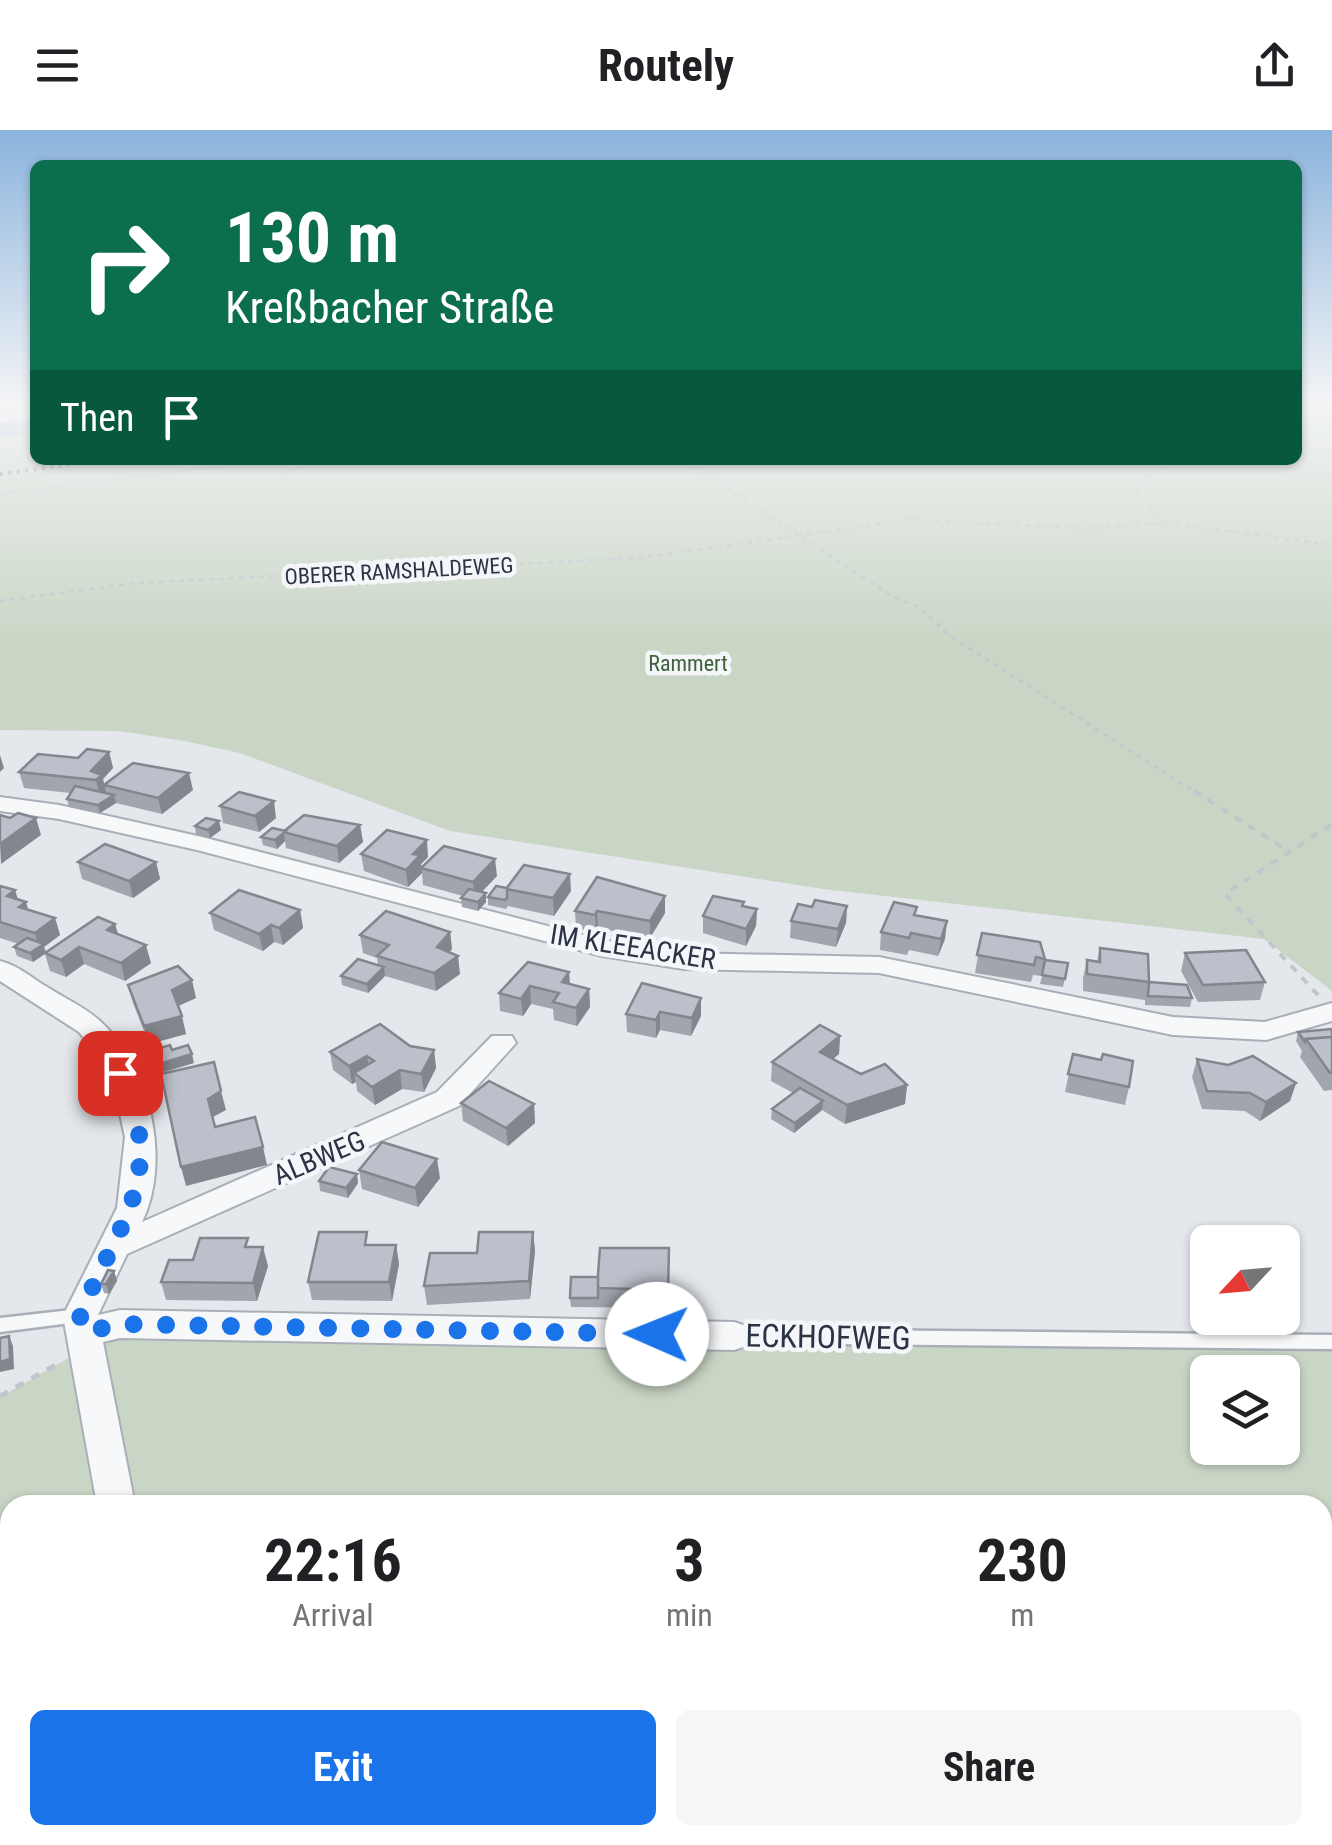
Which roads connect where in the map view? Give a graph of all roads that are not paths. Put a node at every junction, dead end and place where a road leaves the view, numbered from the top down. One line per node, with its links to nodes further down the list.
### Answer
1 (0, 804): 3 (street, IM KLEEACKER)
2 (0, 969): 5 (street)
3 (1325, 1004)
4 (502, 1043): 5 (street, ALBWEG)
5 (117, 1242): 7 (street)
6 (0, 1325): 7 (lane)
7 (85, 1332): 8 (street, ECKHOFWEG); 10 (street)
8 (734, 1336): 9 (lane, ECKHOFWEG)
9 (1332, 1342)
10 (114, 1495)

